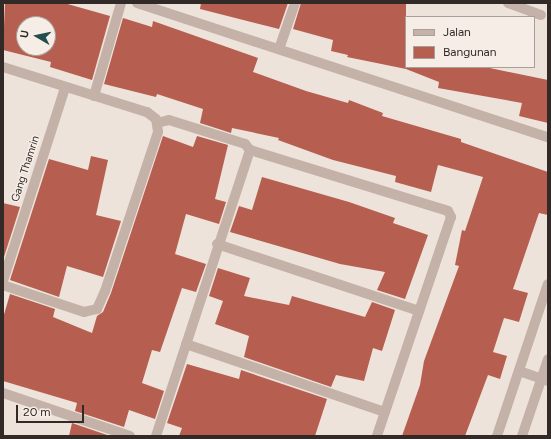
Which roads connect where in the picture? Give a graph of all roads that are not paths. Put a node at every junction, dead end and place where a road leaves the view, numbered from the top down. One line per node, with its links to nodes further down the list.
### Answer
1 (121, 3): 9 (street)
2 (137, 3): 6 (street)
3 (295, 3): 6 (street)
4 (508, 3): 5 (street)
5 (542, 16)
6 (279, 49): 11 (street)
7 (3, 67): 8 (street)
8 (65, 88): 9 (street); 14 (street, Gang Thamrin)
9 (94, 96): 10 (street)
10 (157, 123): 12 (street); 16 (street)
11 (548, 137)
12 (250, 150): 13 (street); 17 (street)
13 (217, 244): 17 (street); 18 (street)
14 (3, 281)
15 (548, 284): 20 (street)
16 (3, 285)
17 (419, 311): 23 (street)
18 (186, 344): 23 (street); 25 (street)
19 (548, 359): 21 (street)
20 (519, 371): 21 (street); 27 (street)
21 (545, 380): 28 (street)
22 (3, 393): 24 (street)
23 (385, 412): 26 (street)
24 (130, 436)
25 (156, 436)
26 (377, 436)
27 (497, 436)
28 (522, 436)

